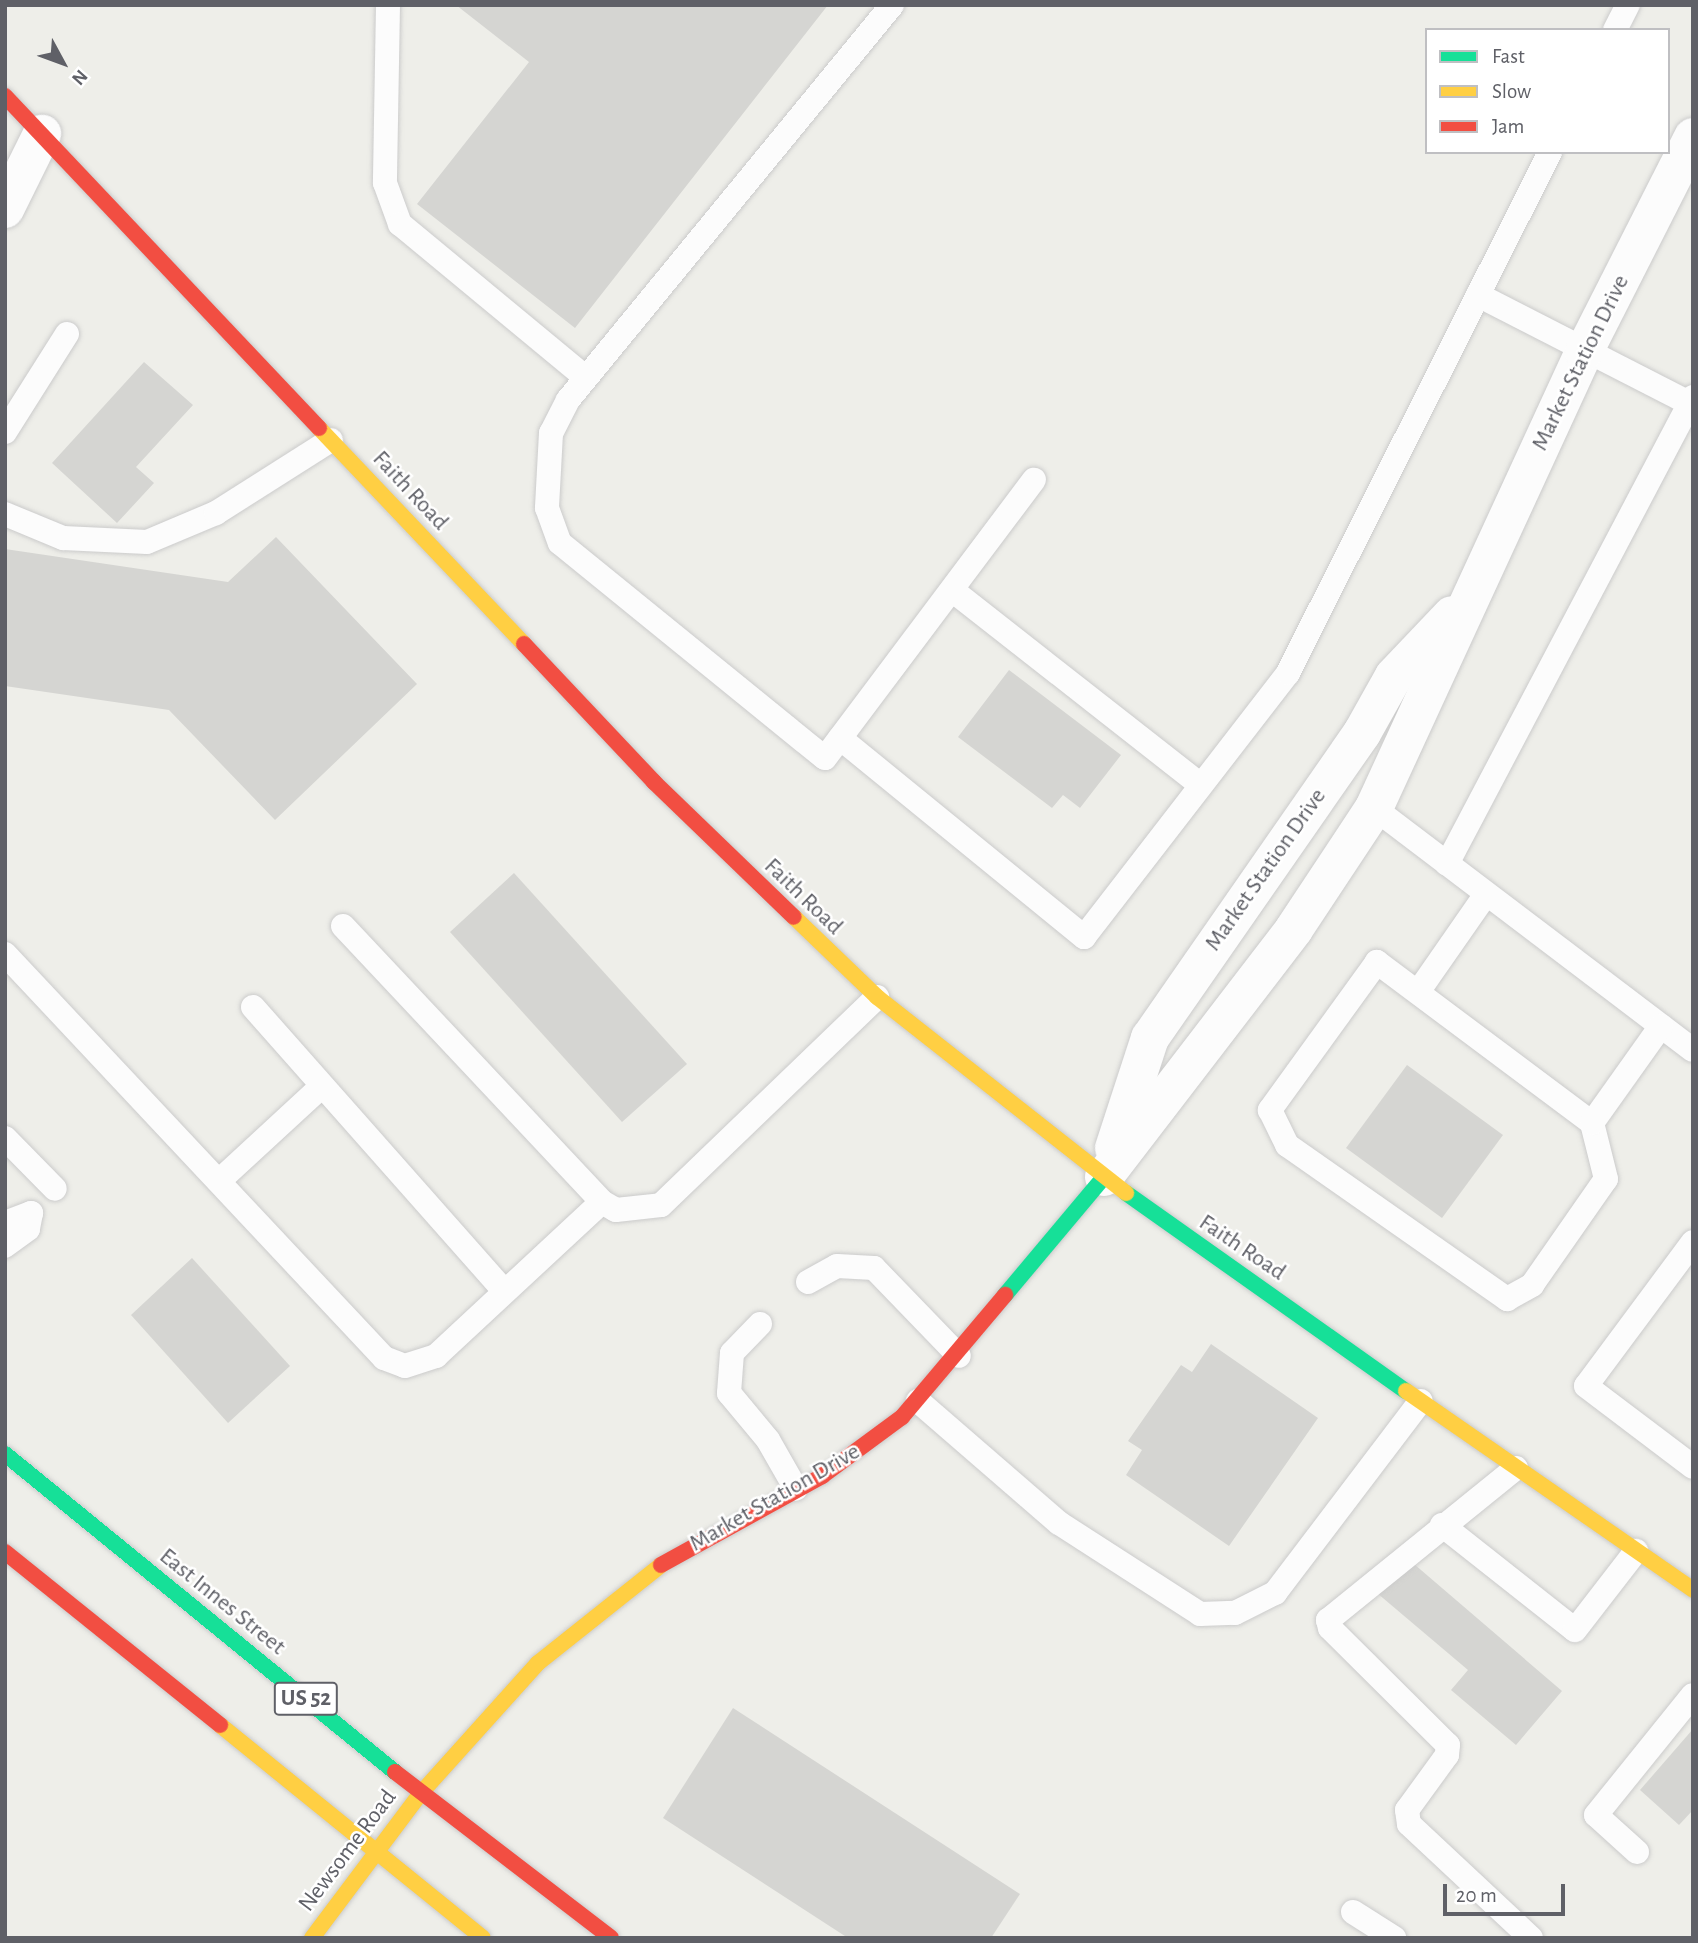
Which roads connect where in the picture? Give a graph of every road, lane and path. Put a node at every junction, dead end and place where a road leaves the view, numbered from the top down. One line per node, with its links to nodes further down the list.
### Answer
1 (388, 5): 13 (lane)
2 (892, 5): 13 (lane)
3 (1628, 5): 4 (lane)
4 (1616, 28)
5 (5, 96): 6 (main road, Faith Road)
6 (42, 134): 9 (street); 16 (main road, Faith Road)
7 (1693, 137): 12 (street, Market Station Drive)
8 (1549, 154): 10 (lane)
9 (5, 209)
10 (1478, 295): 12 (lane); 22 (lane)
11 (67, 334): 15 (lane)
12 (1584, 352): 14 (lane); 20 (street, Market Station Drive)
13 (586, 378): 21 (lane)
14 (1691, 402): 24 (lane)
15 (5, 432)
16 (331, 440): 18 (lane); 29 (main road, Faith Road)
17 (1034, 480): 19 (lane)
18 (5, 514)
19 (952, 590): 21 (lane); 22 (lane)
20 (1475, 590): 23 (street, Market Station Drive); 36 (street, Market Station Drive)
21 (840, 738): 22 (lane)
22 (1201, 785)
23 (1374, 808): 24 (lane); 36 (street, Market Station Drive)
24 (1447, 864): 25 (lane)
25 (1486, 894): 28 (lane); 31 (lane)
26 (343, 926): 39 (lane)
27 (5, 954): 37 (lane)
28 (1418, 992): 34 (lane); 34 (lane)
29 (877, 997): 36 (main road, Faith Road); 39 (lane)
30 (253, 1007): 33 (lane)
31 (1661, 1026): 32 (lane); 34 (lane)
32 (1693, 1050)
33 (322, 1086): 37 (lane); 44 (lane)
34 (1592, 1123)
35 (5, 1138): 38 (lane)
36 (1104, 1177): 46 (main road, Market Station Drive); 48 (main road, Faith Road)
37 (219, 1181): 44 (lane)
38 (55, 1189)
39 (602, 1202): 44 (lane)
40 (5, 1223): 42 (lane)
41 (1693, 1242): 50 (lane)
42 (5, 1246)
43 (808, 1282): 46 (lane)
44 (505, 1292)
45 (760, 1324): 52 (lane)
46 (958, 1356): 47 (main road, Market Station Drive)
47 (918, 1401): 48 (lane); 52 (main road, Market Station Drive)
48 (1421, 1401): 51 (main road, Faith Road)
49 (5, 1454): 58 (main road, East Innes Street / US 52)
50 (1693, 1467)
51 (1516, 1468): 53 (lane); 54 (main road, Faith Road)
52 (796, 1489): 58 (main road, Market Station Drive)
53 (1442, 1525): 54 (lane); 62 (lane)
54 (1636, 1551): 56 (main road, Faith Road)
55 (5, 1552): 59 (main road)
56 (1693, 1590)
57 (1693, 1695): 60 (lane)
58 (421, 1793): 59 (main road, Newsome Road); 65 (main road, East Innes Street / US 52)
59 (373, 1852): 63 (main road, Newsome Road); 64 (main road)
60 (1637, 1852)
61 (1353, 1912): 66 (lane)
62 (1516, 1932)
63 (312, 1938)
64 (483, 1938)
65 (611, 1938)
66 (1394, 1938)

